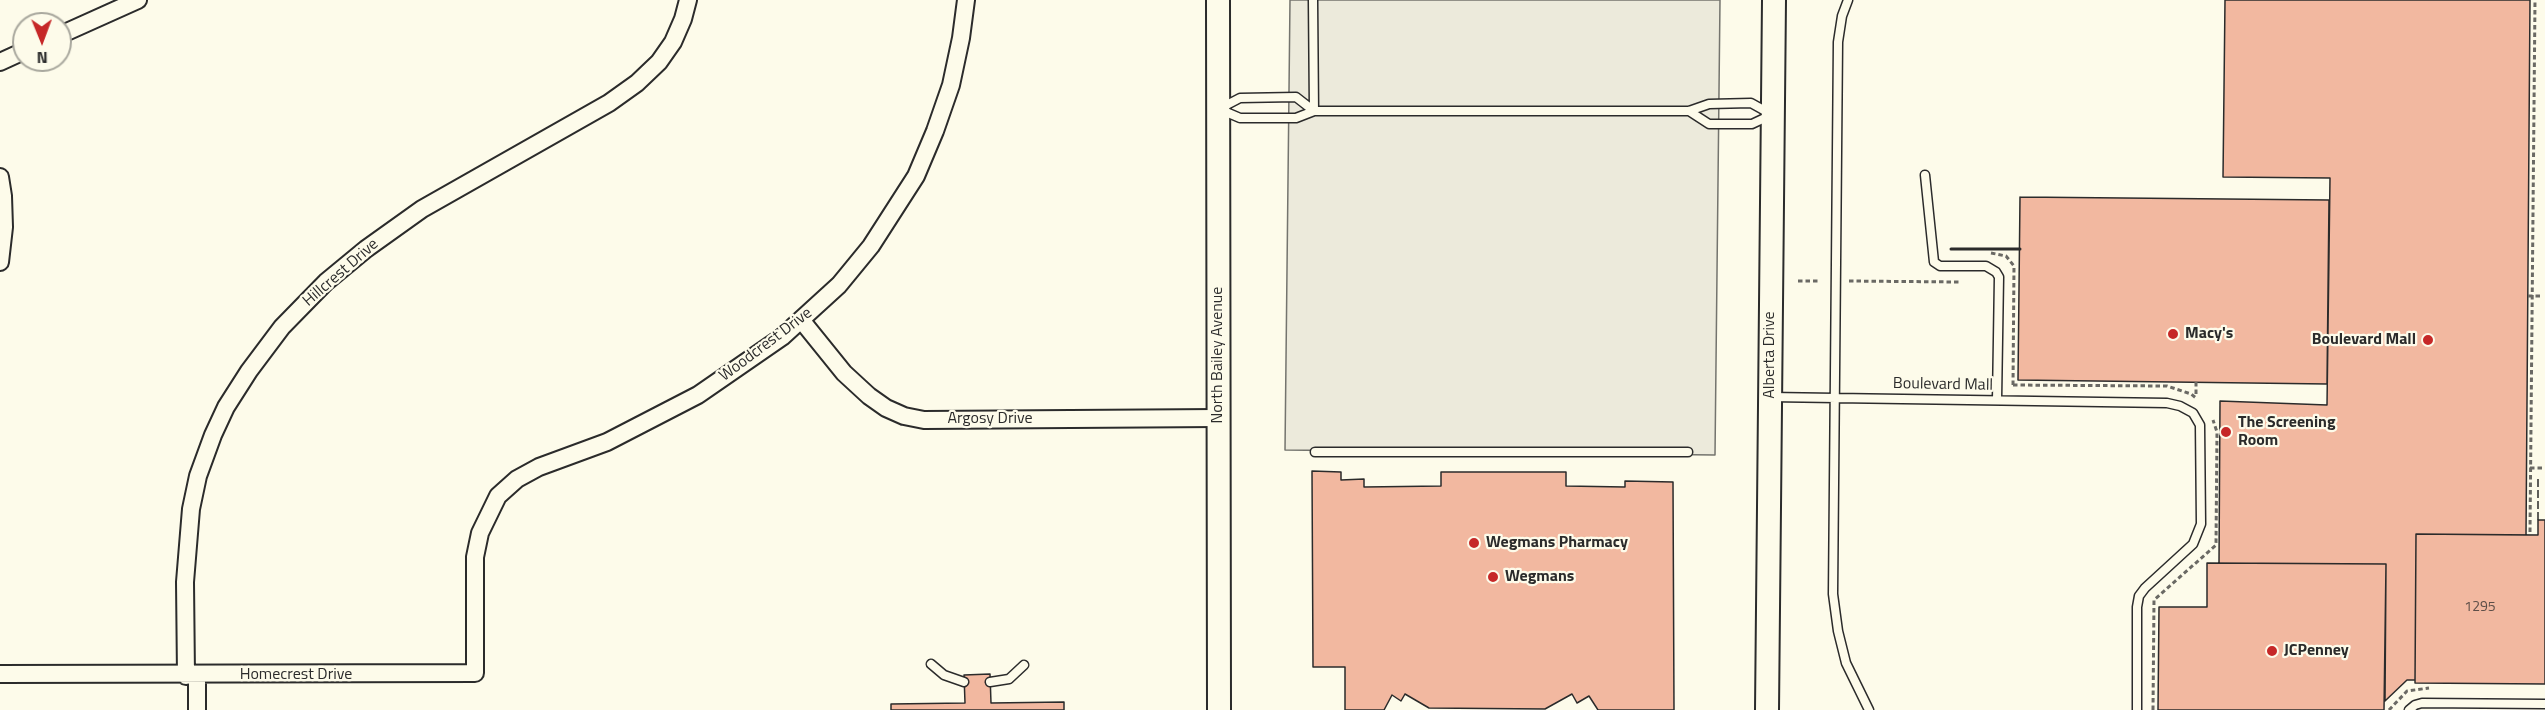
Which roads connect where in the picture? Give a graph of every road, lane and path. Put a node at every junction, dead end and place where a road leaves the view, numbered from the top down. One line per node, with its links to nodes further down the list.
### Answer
1 (138, 0): 9 (street)
2 (688, 0): 42 (street, Hillcrest Drive)
3 (966, 0): 25 (street, Woodcrest Drive)
4 (1218, 0): 10 (street, North Bailey Avenue)
5 (1313, 0): 11 (lane)
6 (1774, 0): 13 (street, Alberta Drive)
7 (1848, 0): 29 (lane)
8 (2535, 0): 23 (path)
9 (72, 30)
10 (1219, 109): 11 (lane); 11 (lane); 31 (street, North Bailey Avenue)
11 (1314, 111): 12 (lane)
12 (1689, 111): 13 (lane); 13 (lane)
13 (1772, 115): 28 (street, Alberta Drive)
14 (1925, 175): 30 (lane)
15 (0, 177): 16 (street)
16 (0, 262)
17 (1798, 281): 18 (path)
18 (1818, 281)
19 (1849, 281): 20 (path)
20 (1960, 282)
21 (2014, 288): 22 (path)
22 (2019, 288)
23 (2530, 296): 24 (path); 35 (path)
24 (2540, 296)
25 (802, 321): 31 (street, Argosy Drive); 38 (street, Woodcrest Drive)
26 (2196, 382): 27 (path)
27 (2013, 385)
28 (1770, 397): 29 (lane, Boulevard Mall); 52 (street, Alberta Drive)
29 (1835, 399): 30 (lane, Boulevard Mall); 53 (lane)
30 (1997, 400): 54 (lane, Boulevard Mall)
31 (1218, 418): 51 (street, North Bailey Avenue)
32 (2212, 418): 46 (path)
33 (1315, 452): 34 (lane)
34 (1688, 452)
35 (2530, 468): 36 (path); 37 (path)
36 (2545, 468)
37 (2530, 532)
38 (475, 557): 42 (street, Homecrest Drive)
39 (931, 664): 43 (lane)
40 (1024, 665): 44 (lane)
41 (0, 674): 42 (street, Homecrest Drive)
42 (191, 676): 50 (street, Hillcrest Drive)
43 (964, 682)
44 (990, 682)
45 (2398, 689): 48 (path)
46 (2153, 696): 47 (path); 55 (path)
47 (2159, 696)
48 (2405, 697)
49 (2545, 704): 56 (lane)
50 (197, 710)
51 (1219, 710)
52 (1767, 710)
53 (1869, 710)
54 (2137, 710)
55 (2153, 710)
56 (2409, 710)

